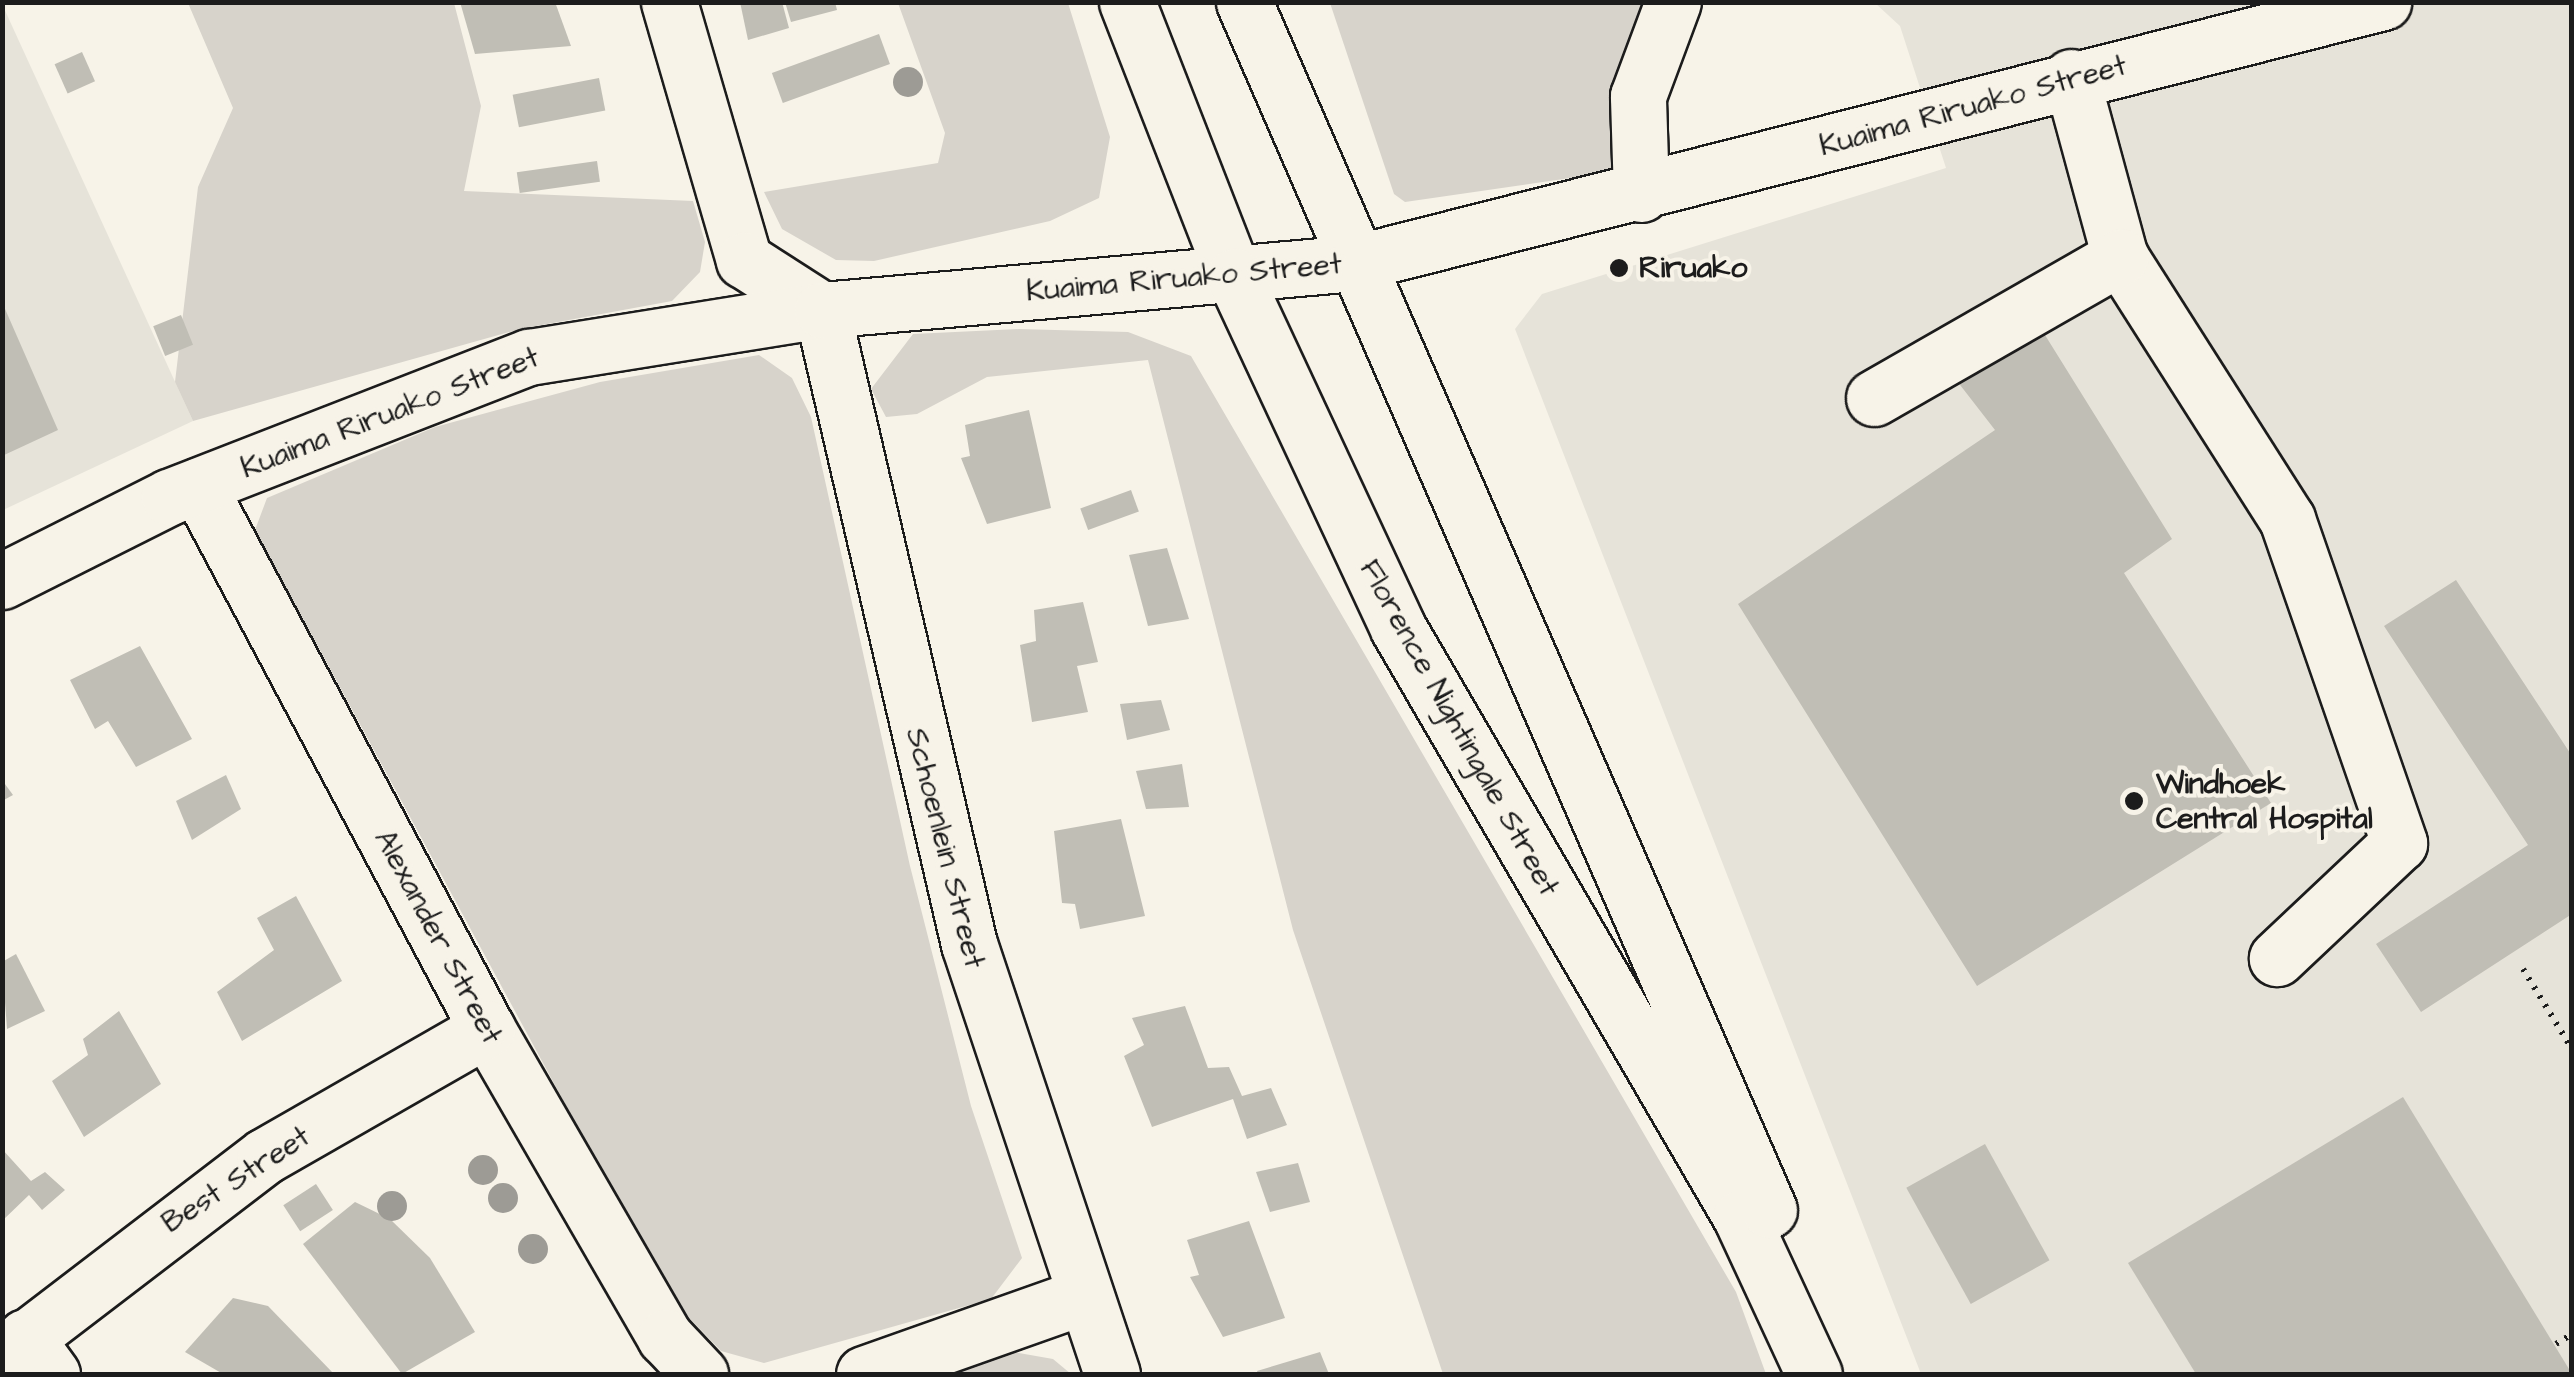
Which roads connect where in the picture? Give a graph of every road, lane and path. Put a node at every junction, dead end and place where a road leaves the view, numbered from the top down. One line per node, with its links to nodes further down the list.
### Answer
1 (669, 2): 11 (street)
2 (1127, 2): 10 (street, Florence Nightingale Street)
3 (1244, 2): 9 (street)
4 (1673, 2): 7 (street)
5 (2383, 2): 6 (street, Kuaima Riruako Street)
6 (2071, 77): 7 (street, Kuaima Riruako Street); 8 (street)
7 (1641, 194): 9 (street, Kuaima Riruako Street)
8 (2120, 257): 12 (street); 15 (street)
9 (1355, 263): 10 (street, Kuaima Riruako Street); 27 (street)
10 (1234, 276): 11 (street, Kuaima Riruako Street); 26 (street, Florence Nightingale Street)
11 (822, 310): 13 (street, Kuaima Riruako Street); 19 (street, Schoenlein Street)
12 (1874, 398)
13 (198, 486): 14 (street, Kuaima Riruako Street); 17 (street, Alexander Street)
14 (2, 581)
15 (2277, 958)
16 (2523, 969): 18 (path)
17 (487, 1029): 22 (street, Best Street); 23 (street, Alexander Street)
18 (2572, 1049)
19 (1084, 1296): 24 (street); 25 (street, Schoenlein Street)
20 (2572, 1334): 21 (path)
21 (2556, 1344)
22 (27, 1356)
23 (700, 1374)
24 (864, 1374)
25 (1112, 1374)
26 (1814, 1374)
27 (1836, 1374)

